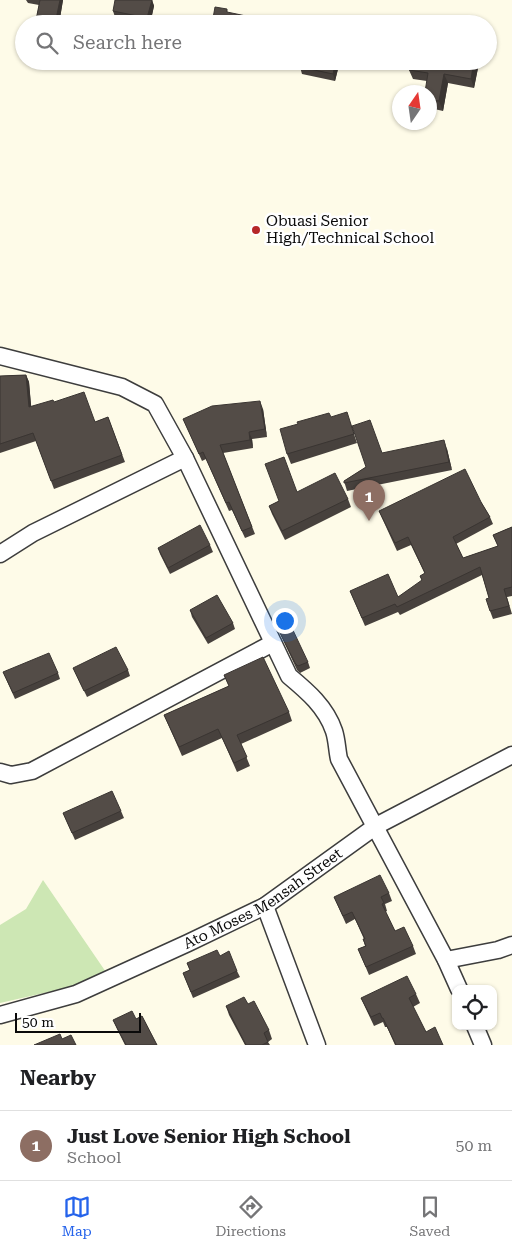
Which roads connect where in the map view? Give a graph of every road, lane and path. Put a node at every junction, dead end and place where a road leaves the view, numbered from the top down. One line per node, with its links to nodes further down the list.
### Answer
1 (0, 356): 2 (street)
2 (186, 458): 3 (street); 4 (street)
3 (0, 554)
4 (273, 643): 6 (street); 7 (street)
5 (512, 755): 7 (street, Ato Moses Mensah Street)
6 (0, 772)
7 (376, 826): 8 (street, Ato Moses Mensah Street); 10 (street)
8 (265, 906): 12 (street, Ato Moses Mensah Street); 14 (street)
9 (512, 945): 10 (street)
10 (446, 960): 11 (street)
11 (457, 985)
12 (0, 1015)
13 (477, 1030): 15 (street)
14 (317, 1045)
15 (483, 1045)

